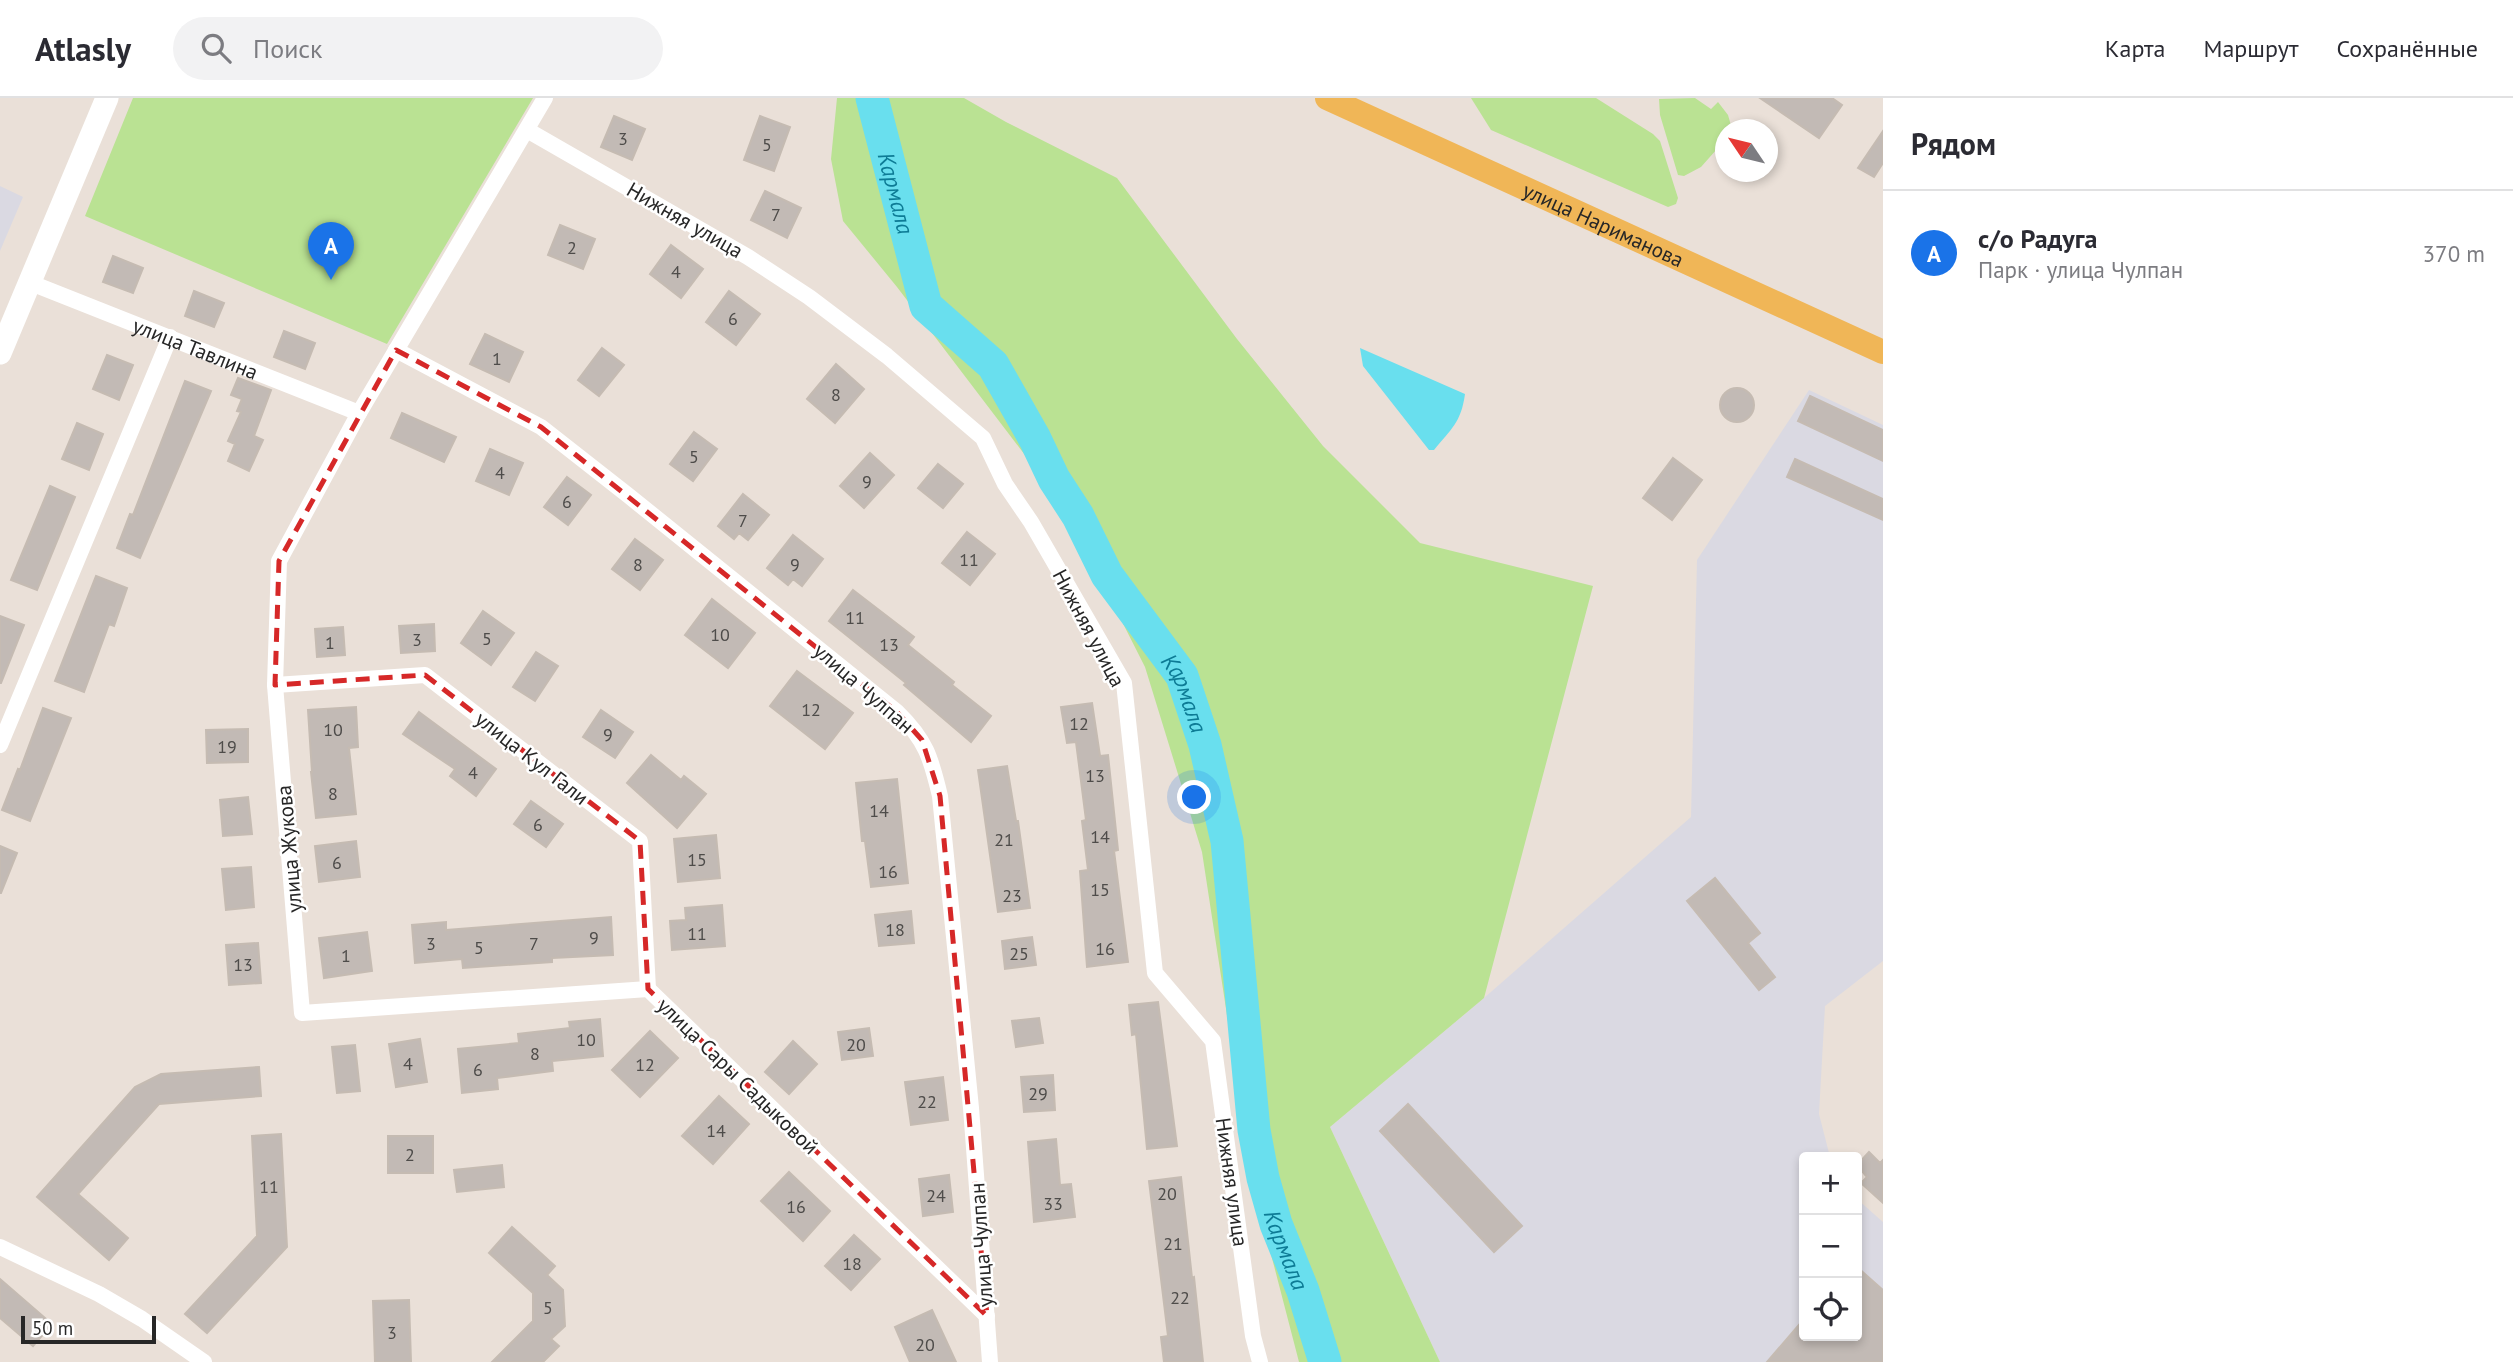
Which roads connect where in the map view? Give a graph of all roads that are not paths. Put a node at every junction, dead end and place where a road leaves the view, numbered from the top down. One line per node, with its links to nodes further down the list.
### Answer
1 (107, 98): 5 (main road)
2 (545, 98): 4 (street, улица Жукова)
3 (1326, 98): 8 (main road, улица Нариманова)
4 (527, 130): 7 (street, улица Жукова); 19 (street, Нижняя улица)
5 (31, 283): 6 (street, улица Тавлина); 9 (main road)
6 (170, 337): 10 (street, улица Тавлина); 12 (street)
7 (396, 350): 10 (street, улица Жукова); 16 (street, улица Чулпан)
8 (1883, 352)
9 (0, 353)
10 (359, 414): 11 (street, улица Жукова)
11 (275, 685): 13 (street, улица Кул Гали); 14 (street, улица Жукова)
12 (0, 746)
13 (648, 989): 14 (street, улица Сары Садыковой); 16 (street, улица Сары Садыковой)
14 (302, 1013)
15 (0, 1247): 17 (street)
16 (987, 1316): 18 (street, улица Чулпан)
17 (204, 1362)
18 (990, 1362)
19 (1260, 1362)

